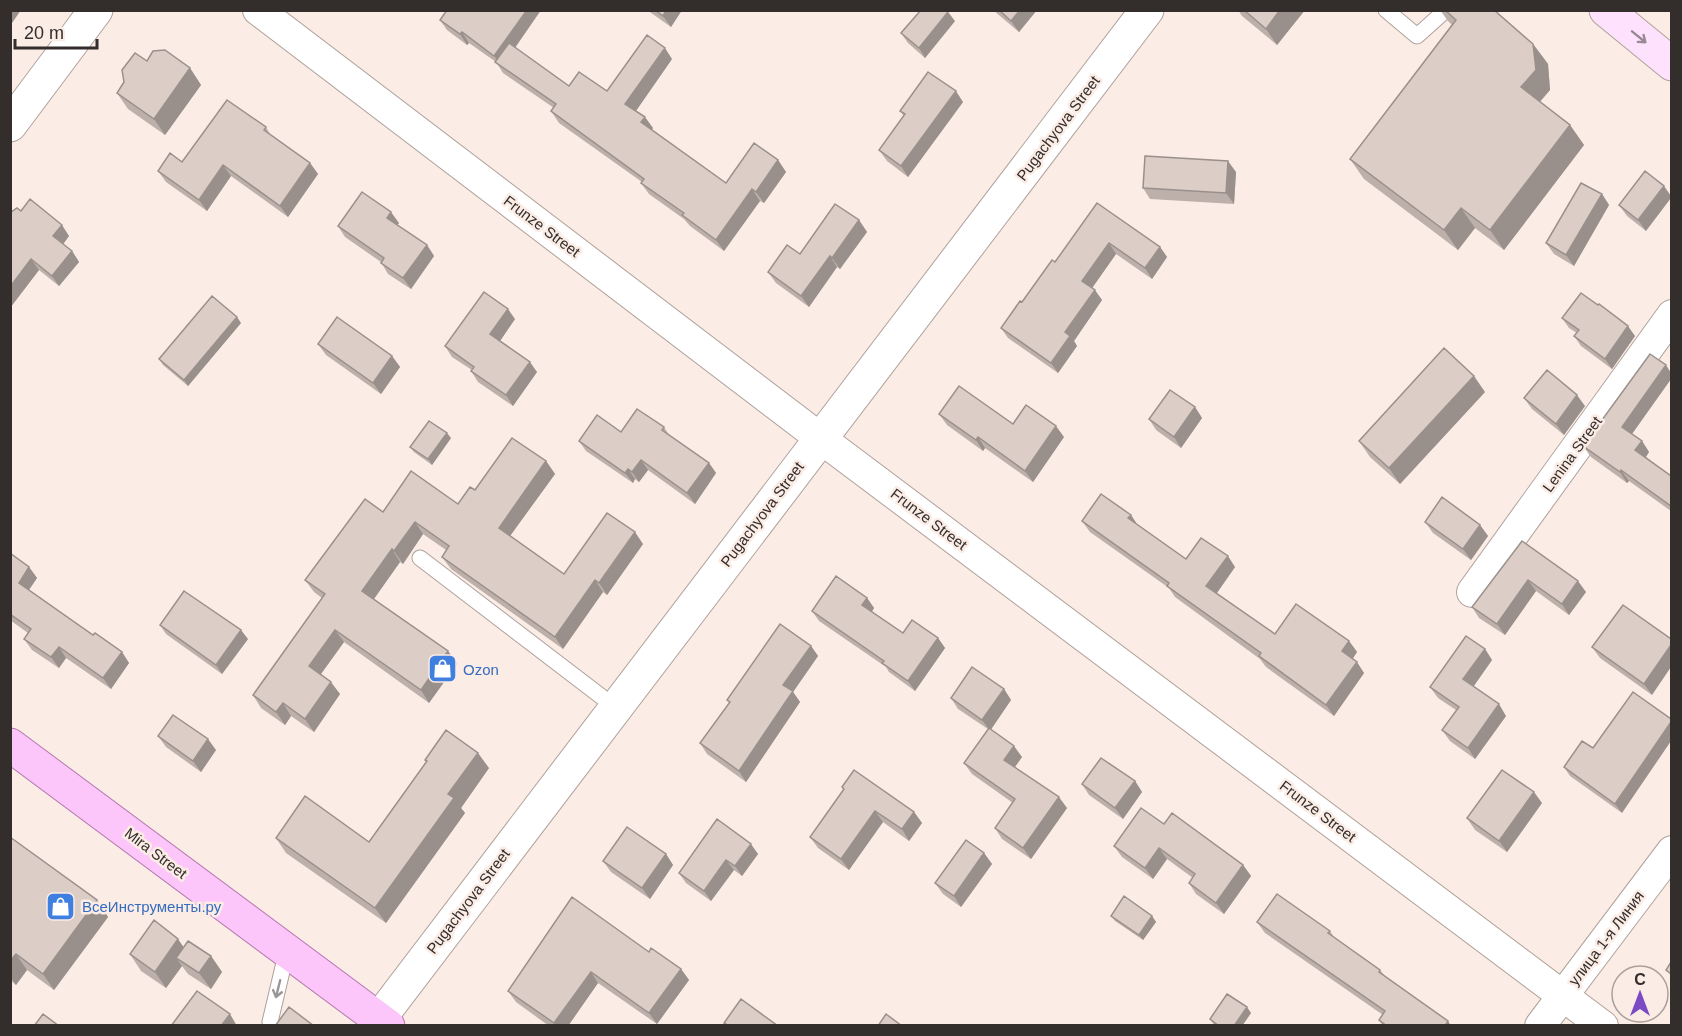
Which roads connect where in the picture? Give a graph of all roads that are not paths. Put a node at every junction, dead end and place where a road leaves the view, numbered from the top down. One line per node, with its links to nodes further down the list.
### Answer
1 (96, 10): 8 (street)
2 (258, 10): 10 (street, Frunze Street)
3 (1148, 10): 10 (street, Pugachyova Street)
4 (1386, 10): 5 (lane)
5 (1446, 10)
6 (1606, 10): 7 (main road, one-way to 7)
7 (1671, 64)
8 (10, 125)
9 (1671, 315): 12 (street, Lenina Street)
10 (820, 438): 13 (street, Pugachyova Street); 17 (street, Frunze Street)
11 (420, 558): 13 (lane)
12 (1472, 592)
13 (615, 707): 18 (street, Pugachyova Street)
14 (10, 745): 16 (main road, Mira Street)
15 (1671, 851): 17 (street, улица 1-я Линия)
16 (287, 950): 18 (main road, Mira Street); 19 (lane, one-way to 19)
17 (1563, 994): 20 (street, улица 1-я Линия); 21 (street, Frunze Street)
18 (384, 1022)
19 (275, 1026)
20 (1540, 1026)
21 (1603, 1026)

